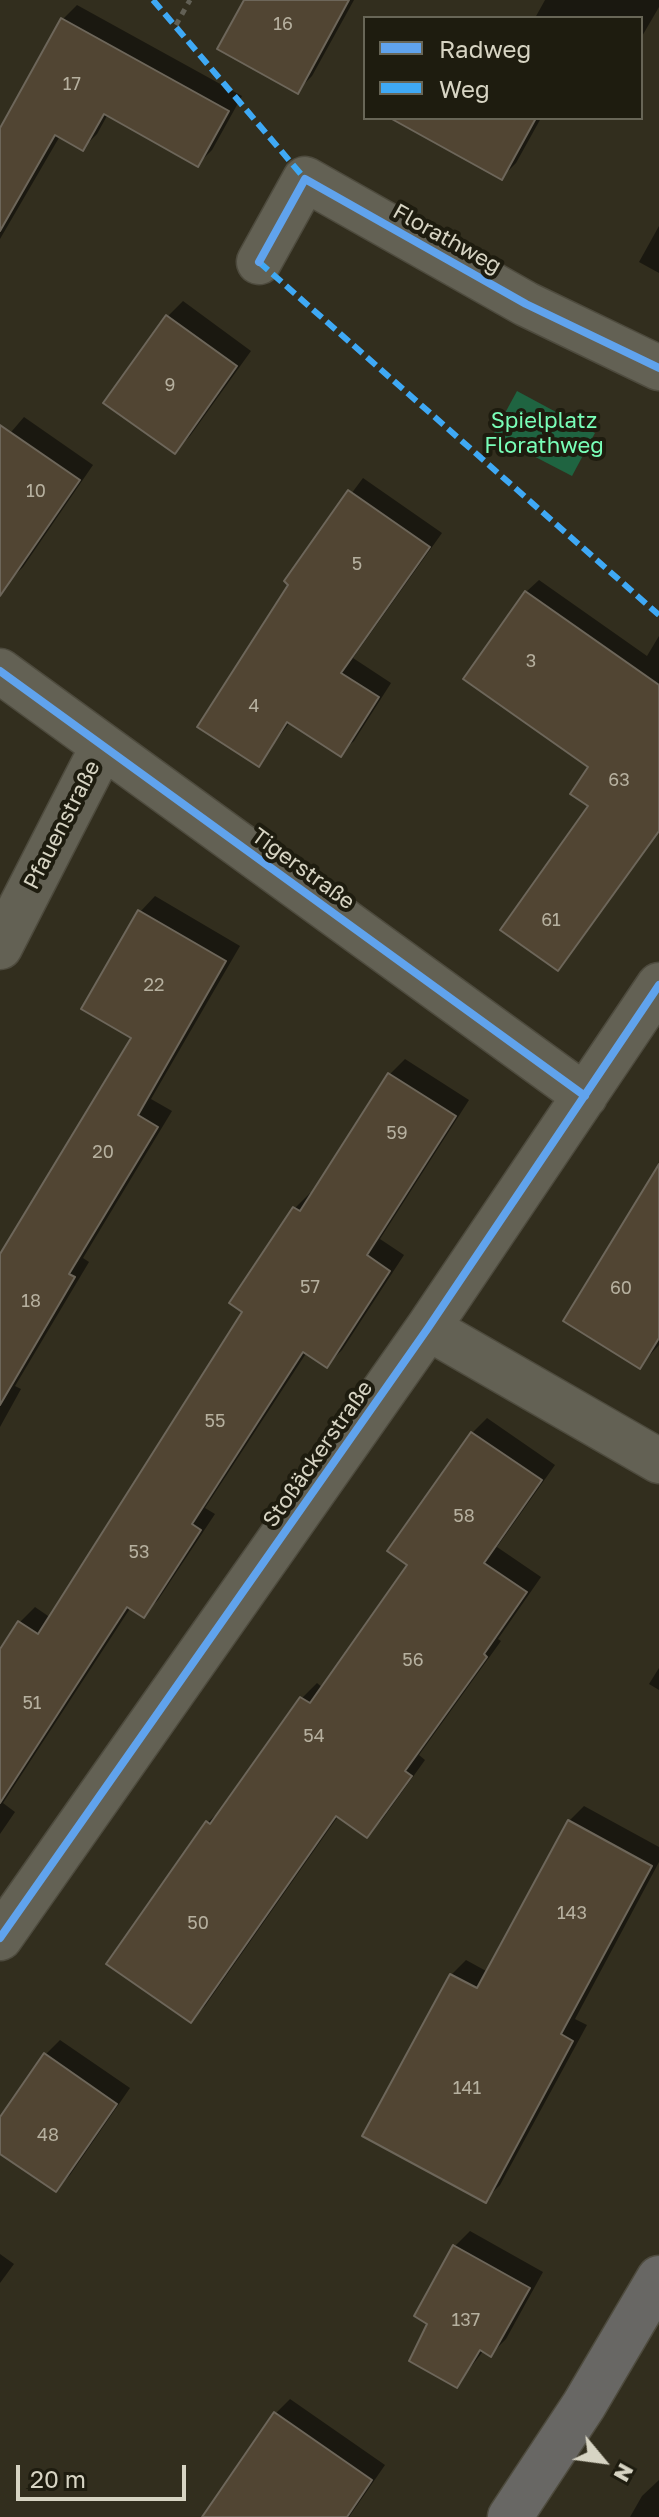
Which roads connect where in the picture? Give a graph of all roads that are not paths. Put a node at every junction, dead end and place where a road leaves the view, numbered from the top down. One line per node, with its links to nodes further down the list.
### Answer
1 (259, 262): 2 (street, Florathweg)
2 (659, 368)
3 (0, 671): 4 (street, Tigerstraße)
4 (103, 746): 5 (street, Pfauenstraße); 7 (street, Tigerstraße)
5 (0, 947)
6 (659, 985): 7 (street, Stoßäckerstraße)
7 (585, 1096): 8 (street, Stoßäckerstraße)
8 (428, 1328): 9 (street); 10 (street, Stoßäckerstraße)
9 (659, 1461)
10 (0, 1938)
11 (659, 2278): 12 (main road)
12 (510, 2517)

